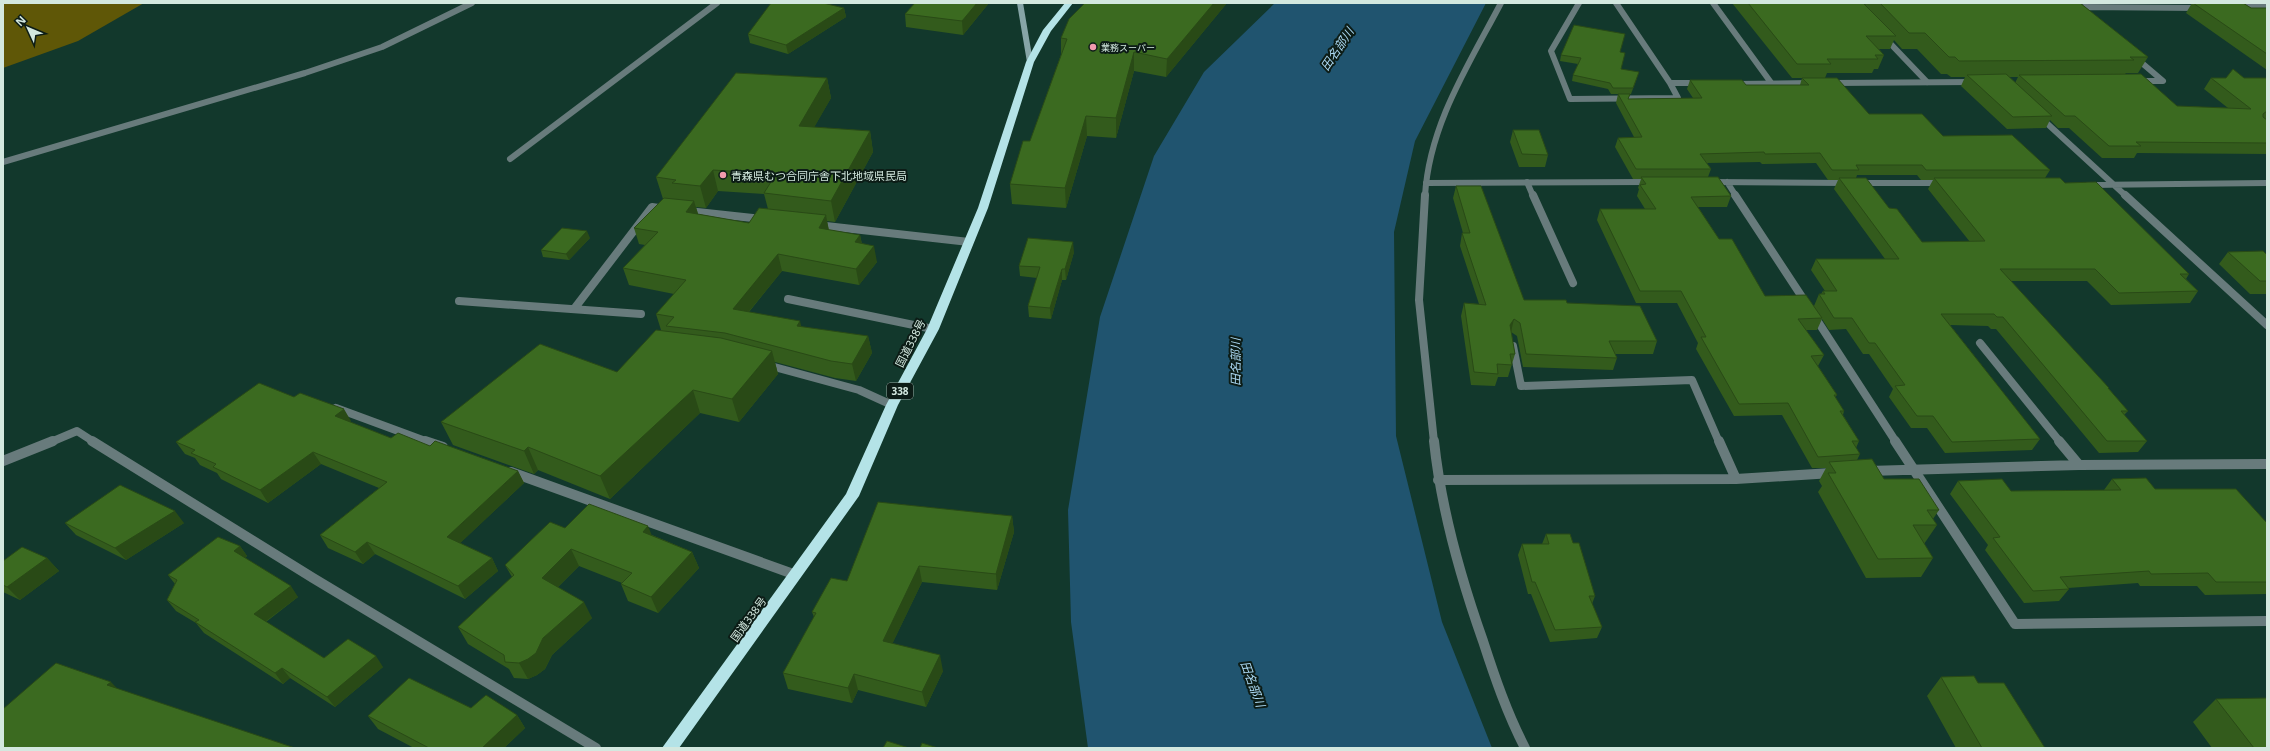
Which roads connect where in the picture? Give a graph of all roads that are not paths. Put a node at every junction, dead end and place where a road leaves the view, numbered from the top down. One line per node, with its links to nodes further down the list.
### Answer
1 (472, 3): 30 (street)
2 (717, 3): 29 (street)
3 (1020, 3): 18 (street)
4 (1069, 3): 18 (highway, 国道338号 / 338)
5 (1501, 3): 35 (street)
6 (1579, 3): 22 (street)
7 (1616, 3): 22 (street)
8 (1712, 3): 27 (street)
9 (2257, 3): 13 (street)
10 (2232, 7): 13 (street)
11 (2075, 8): 14 (street)
12 (2202, 8): 14 (street)
13 (2265, 8)
14 (2082, 9): 15 (street)
15 (2087, 16)
16 (1879, 32): 20 (street)
17 (2128, 51): 19 (street)
18 (1030, 62): 44 (highway, 国道338号 / 338)
19 (2133, 81)
20 (1928, 82): 21 (street); 25 (street)
21 (1980, 82)
22 (1670, 83): 23 (street)
23 (1709, 83)
24 (1819, 83): 27 (street)
25 (1826, 83)
26 (1725, 84): 27 (street)
27 (1772, 84)
28 (2036, 113): 39 (street)
29 (510, 159)
30 (3, 162)
31 (1527, 182): 32 (street); 35 (street); 45 (street)
32 (1655, 182)
33 (1703, 182): 34 (street)
34 (1727, 182): 37 (street); 62 (street)
35 (1426, 183): 66 (street)
36 (2267, 183): 39 (street)
37 (1948, 184)
38 (2083, 185): 39 (street)
39 (2114, 185): 50 (street)
40 (676, 210): 48 (street)
41 (684, 211): 42 (street)
42 (771, 220)
43 (810, 225): 44 (street)
44 (969, 242): 51 (highway, 国道338号 / 338)
45 (1573, 283)
46 (788, 299): 51 (street)
47 (459, 301): 48 (street)
48 (574, 309): 49 (street)
49 (642, 314)
50 (2267, 325)
51 (932, 329): 56 (highway, 国道338号 / 338)
52 (1512, 337): 65 (street)
53 (1980, 343): 60 (street)
54 (760, 363): 56 (street)
55 (327, 405): 57 (street)
56 (892, 405): 67 (highway, 国道338号 / 338)
57 (454, 451)
58 (3, 462): 69 (street)
59 (2267, 464): 60 (street)
60 (2079, 465): 62 (street)
61 (498, 467): 67 (street)
62 (1914, 469): 63 (street); 68 (street)
63 (1860, 472)
64 (1845, 473): 65 (street)
65 (1736, 479): 66 (street)
66 (1438, 480): 71 (street)
67 (796, 575): 70 (highway, 国道338号 / 338)
68 (2267, 621)
69 (596, 748)
70 (670, 748)
71 (1525, 748)

